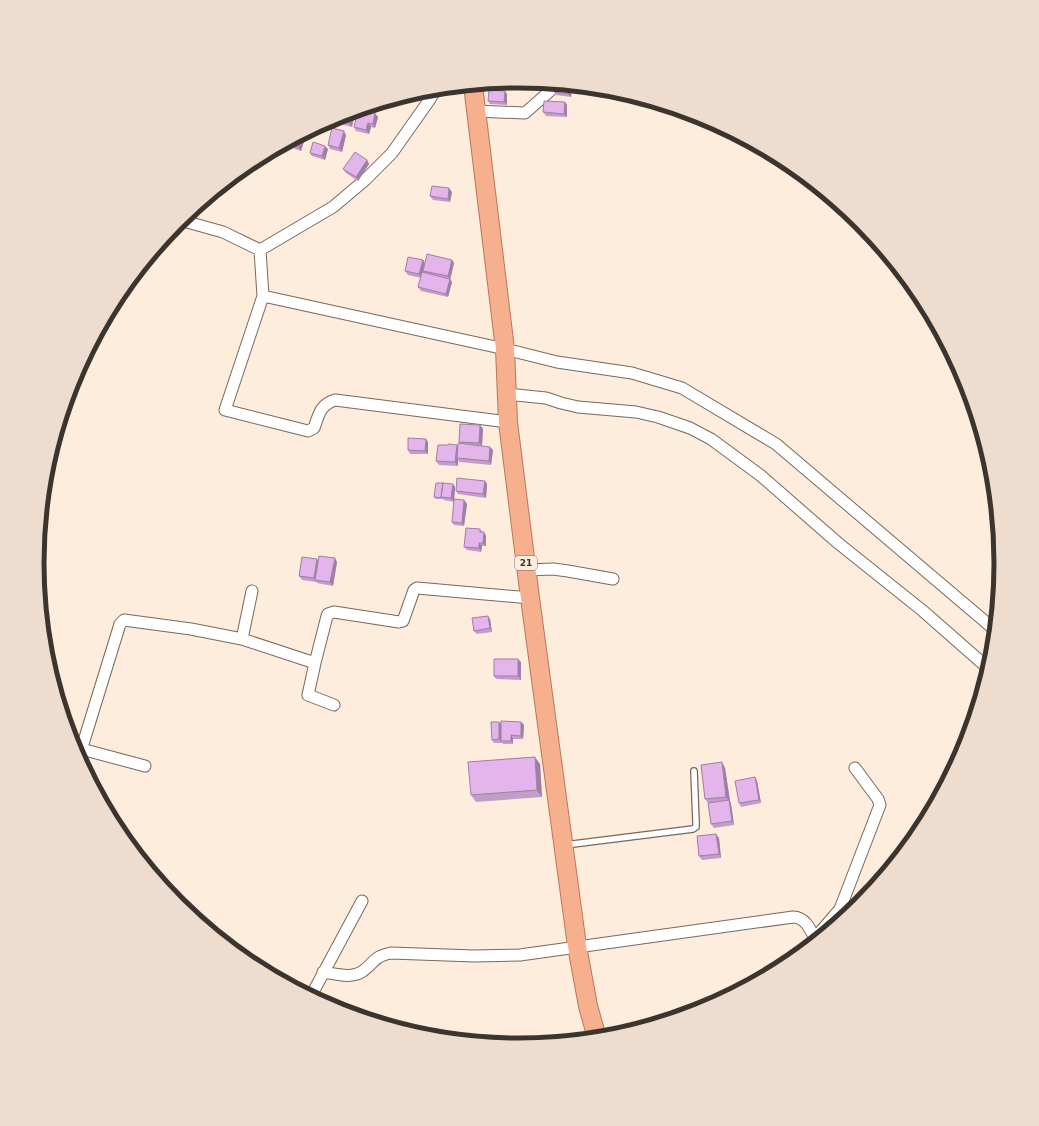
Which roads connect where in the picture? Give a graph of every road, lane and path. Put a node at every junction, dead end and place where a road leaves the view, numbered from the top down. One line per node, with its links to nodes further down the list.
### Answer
1 (474, 90): 4 (highway, 21)
2 (551, 90): 4 (street)
3 (432, 96): 6 (street)
4 (476, 111): 8 (highway, 21)
5 (188, 222): 6 (street)
6 (260, 250): 7 (street)
7 (263, 296): 8 (street); 10 (street)
8 (505, 349): 9 (highway, 21); 15 (street)
9 (507, 394): 10 (highway, 21); 18 (street)
10 (508, 422): 11 (highway, 21)
11 (527, 570): 12 (street); 14 (highway, 21)
12 (613, 579)
13 (252, 591): 16 (street)
14 (530, 598): 17 (street); 25 (highway, 21)
15 (991, 626)
16 (242, 639): 17 (street); 20 (street)
17 (315, 663): 19 (street)
18 (984, 665)
19 (334, 705)
20 (80, 745)
21 (83, 752): 22 (street)
22 (145, 766)
23 (855, 768): 27 (street)
24 (694, 771): 25 (lane)
25 (563, 845): 29 (highway, 21)
26 (362, 902): 30 (street)
27 (828, 924)
28 (814, 936): 29 (street)
29 (577, 946): 30 (street); 32 (highway, 21)
30 (324, 972): 31 (street)
31 (314, 991)
32 (595, 1032)

